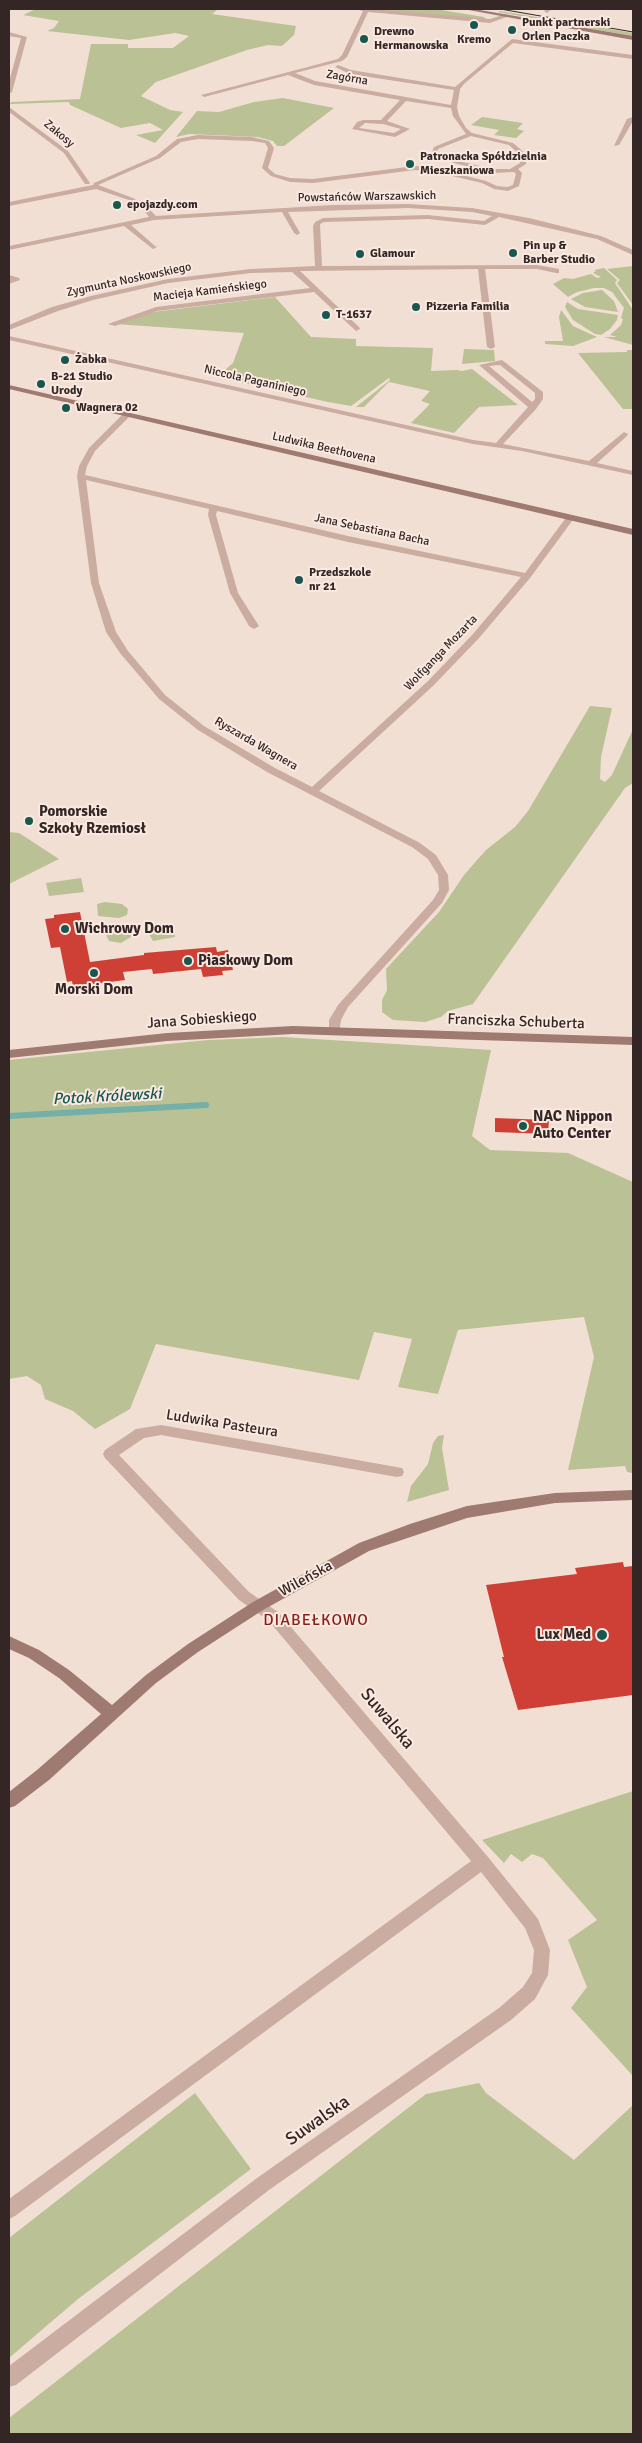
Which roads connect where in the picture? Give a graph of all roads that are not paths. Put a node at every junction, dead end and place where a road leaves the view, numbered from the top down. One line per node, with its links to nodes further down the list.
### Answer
1 (358, 9): 3 (street)
2 (466, 9): 4 (street)
3 (366, 10): 4 (street); 9 (street)
4 (506, 16): 6 (street)
5 (9, 34): 11 (street)
6 (633, 38)
7 (633, 57): 10 (street)
8 (338, 67): 10 (street)
9 (288, 74): 12 (street); 13 (street, Zagórna)
10 (457, 89): 14 (street)
11 (9, 92)
12 (204, 95)
13 (404, 99): 14 (street, Zagórna); 17 (street)
14 (454, 107): 18 (street)
15 (9, 109): 21 (street, Zakosy)
16 (633, 119): 19 (street)
17 (383, 122): 17 (street)
18 (470, 134): 20 (street); 20 (street)
19 (616, 145)
20 (515, 170): 22 (street)
21 (86, 185): 22 (street); 23 (street)
22 (96, 186): 26 (street)
23 (9, 204)
24 (284, 210): 25 (street, Powstańców Warszawskich); 26 (street, Powstańców Warszawskich); 28 (street)
25 (499, 214): 31 (street, Powstańców Warszawskich); 33 (street)
26 (154, 218): 27 (street, Powstańców Warszawskich)
27 (124, 223): 29 (street); 30 (street, Powstańców Warszawskich)
28 (297, 233)
29 (153, 247)
30 (9, 248)
31 (633, 252)
32 (481, 267): 33 (street, Zygmunta Noskowskiego); 35 (street, Zygmunta Noskowskiego); 43 (street)
33 (319, 268): 34 (street, Zygmunta Noskowskiego)
34 (294, 269): 38 (street); 40 (street, Zygmunta Noskowskiego)
35 (556, 271)
36 (9, 277): 37 (street)
37 (9, 282)
38 (314, 290): 39 (street, Macieja Kamieńskiego); 41 (street)
39 (112, 324)
40 (9, 328)
41 (356, 330)
42 (9, 338): 48 (street, Niccola Paganiniego)
43 (491, 347)
44 (9, 387): 46 (street, Ludwika Beethovena)
45 (533, 407): 45 (street); 48 (street)
46 (127, 415): 51 (street, Ryszarda Wagnera); 53 (street, Ludwika Beethovena)
47 (624, 434): 49 (street)
48 (497, 446): 49 (street, Niccola Paganiniego)
49 (591, 464): 50 (street, Niccola Paganiniego)
50 (633, 473)
51 (81, 476): 52 (street, Jana Sebastiana Bacha); 57 (street, Ryszarda Wagnera)
52 (213, 507): 55 (street, Jana Sebastiana Bacha); 56 (street)
53 (571, 517): 54 (street, Ludwika Beethovena); 55 (street, Wolfganga Mozarta)
54 (633, 532)
55 (527, 576): 57 (street, Wolfganga Mozarta)
56 (254, 626)
57 (312, 792): 58 (street, Ryszarda Wagnera)
58 (335, 1030): 59 (street, Jana Sobieskiego); 61 (street, Jana Sobieskiego)
59 (398, 1032): 60 (street, Franciszka Schuberta)
60 (633, 1041)
61 (9, 1054)
62 (397, 1472): 64 (street, Ludwika Pasteura)
63 (633, 1495): 64 (street, Wileńska)
64 (258, 1606): 66 (street, Wileńska); 68 (street, Suwalska)
65 (9, 1642): 66 (street)
66 (111, 1713): 67 (street, Wileńska)
67 (9, 1801)
68 (482, 1862): 69 (street); 70 (street, Suwalska)
69 (9, 2210)
70 (9, 2378)

